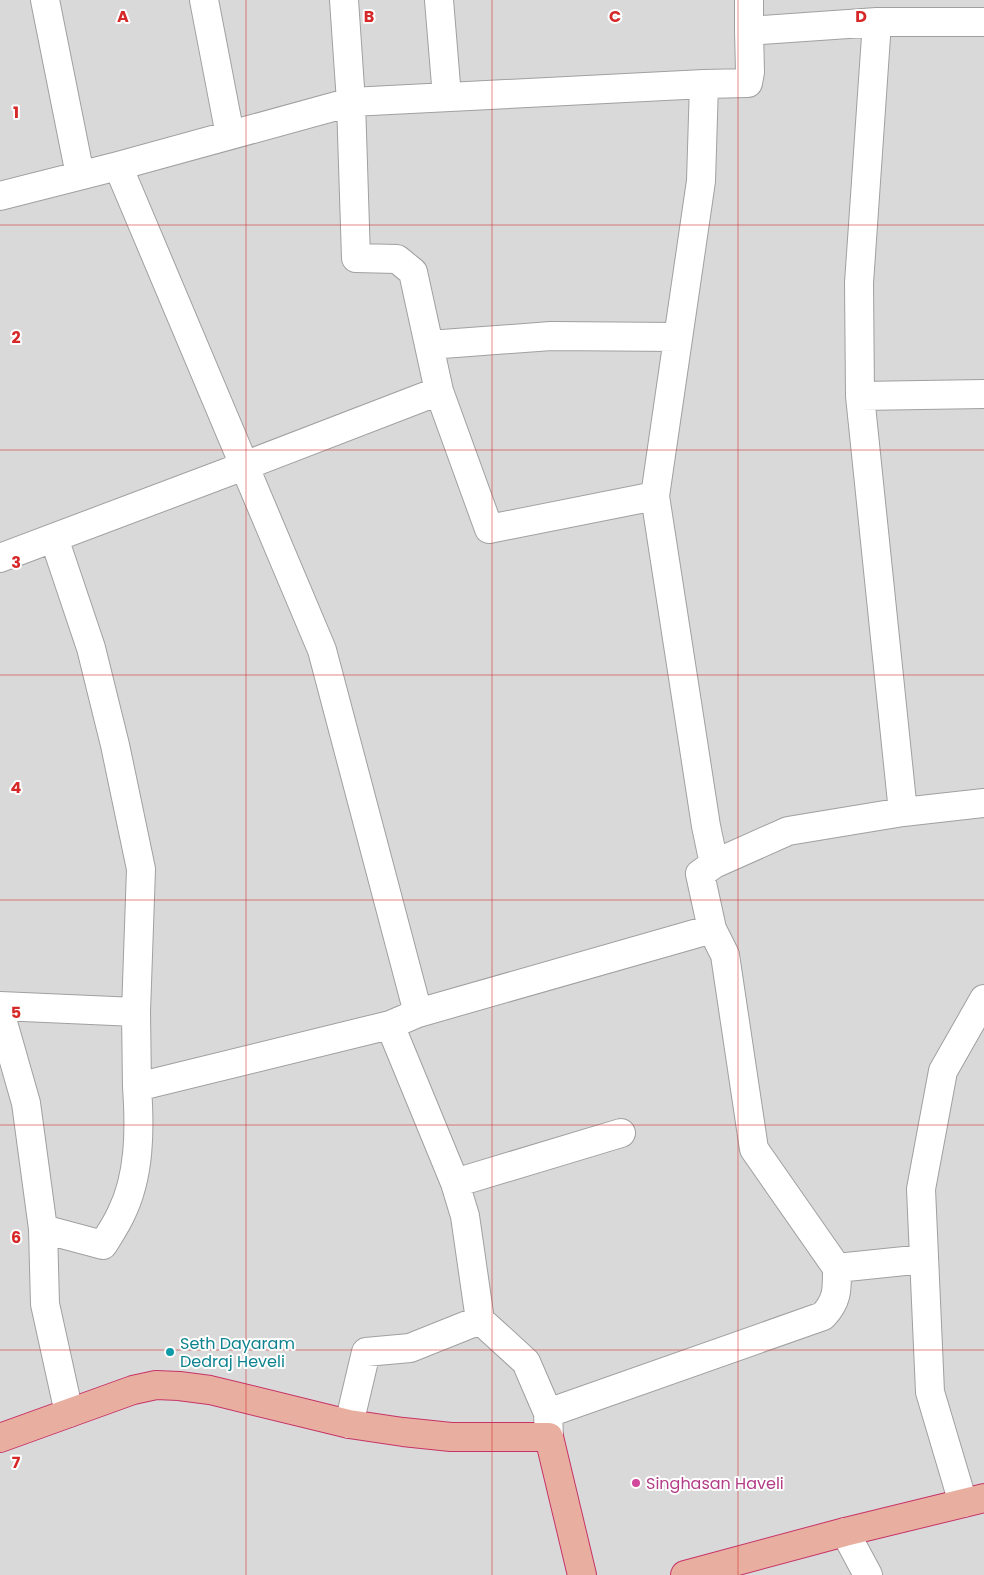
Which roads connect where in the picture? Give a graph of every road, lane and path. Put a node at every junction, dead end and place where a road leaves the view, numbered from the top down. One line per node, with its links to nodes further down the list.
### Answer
1 (45, 0): 14 (street)
2 (204, 0): 12 (street)
3 (344, 0): 11 (street)
4 (439, 0): 10 (street)
5 (749, 0): 8 (street)
6 (877, 22): 7 (street); 8 (street); 20 (street)
7 (984, 22)
8 (749, 31): 9 (street)
9 (704, 84): 10 (street); 16 (street)
10 (446, 97): 11 (street)
11 (351, 102): 12 (street); 17 (street)
12 (230, 135): 13 (street)
13 (118, 166): 14 (street); 21 (street)
14 (80, 175): 15 (street)
15 (0, 196)
16 (678, 337): 17 (street); 22 (street)
17 (429, 345): 18 (street)
18 (439, 391): 21 (street); 22 (street)
19 (984, 394): 20 (street)
20 (860, 396): 26 (street)
21 (244, 466): 23 (street); 33 (street)
22 (655, 496): 27 (street)
23 (54, 538): 24 (street); 32 (street)
24 (0, 558)
25 (984, 804): 26 (street)
26 (903, 812): 27 (street)
27 (714, 864): 28 (street)
28 (712, 929): 33 (street); 41 (street)
29 (984, 999): 40 (street)
30 (0, 1006): 32 (street)
31 (0, 1012): 35 (street)
32 (136, 1012): 36 (street)
33 (418, 1013): 34 (street)
34 (390, 1024): 36 (street); 38 (street)
35 (5, 1047): 39 (street)
36 (137, 1087): 39 (street)
37 (621, 1133): 38 (street)
38 (455, 1183): 42 (street)
39 (42, 1230): 43 (street)
40 (924, 1259): 41 (street); 47 (street)
41 (837, 1268): 45 (street)
42 (480, 1320): 44 (street); 45 (street)
43 (68, 1413): 44 (highway); 46 (highway)
44 (349, 1424): 45 (highway)
45 (549, 1425): 49 (highway)
46 (0, 1438)
47 (974, 1500): 48 (highway)
48 (844, 1532): 50 (highway); 51 (street)
49 (582, 1575)
50 (685, 1575)
51 (868, 1575)

